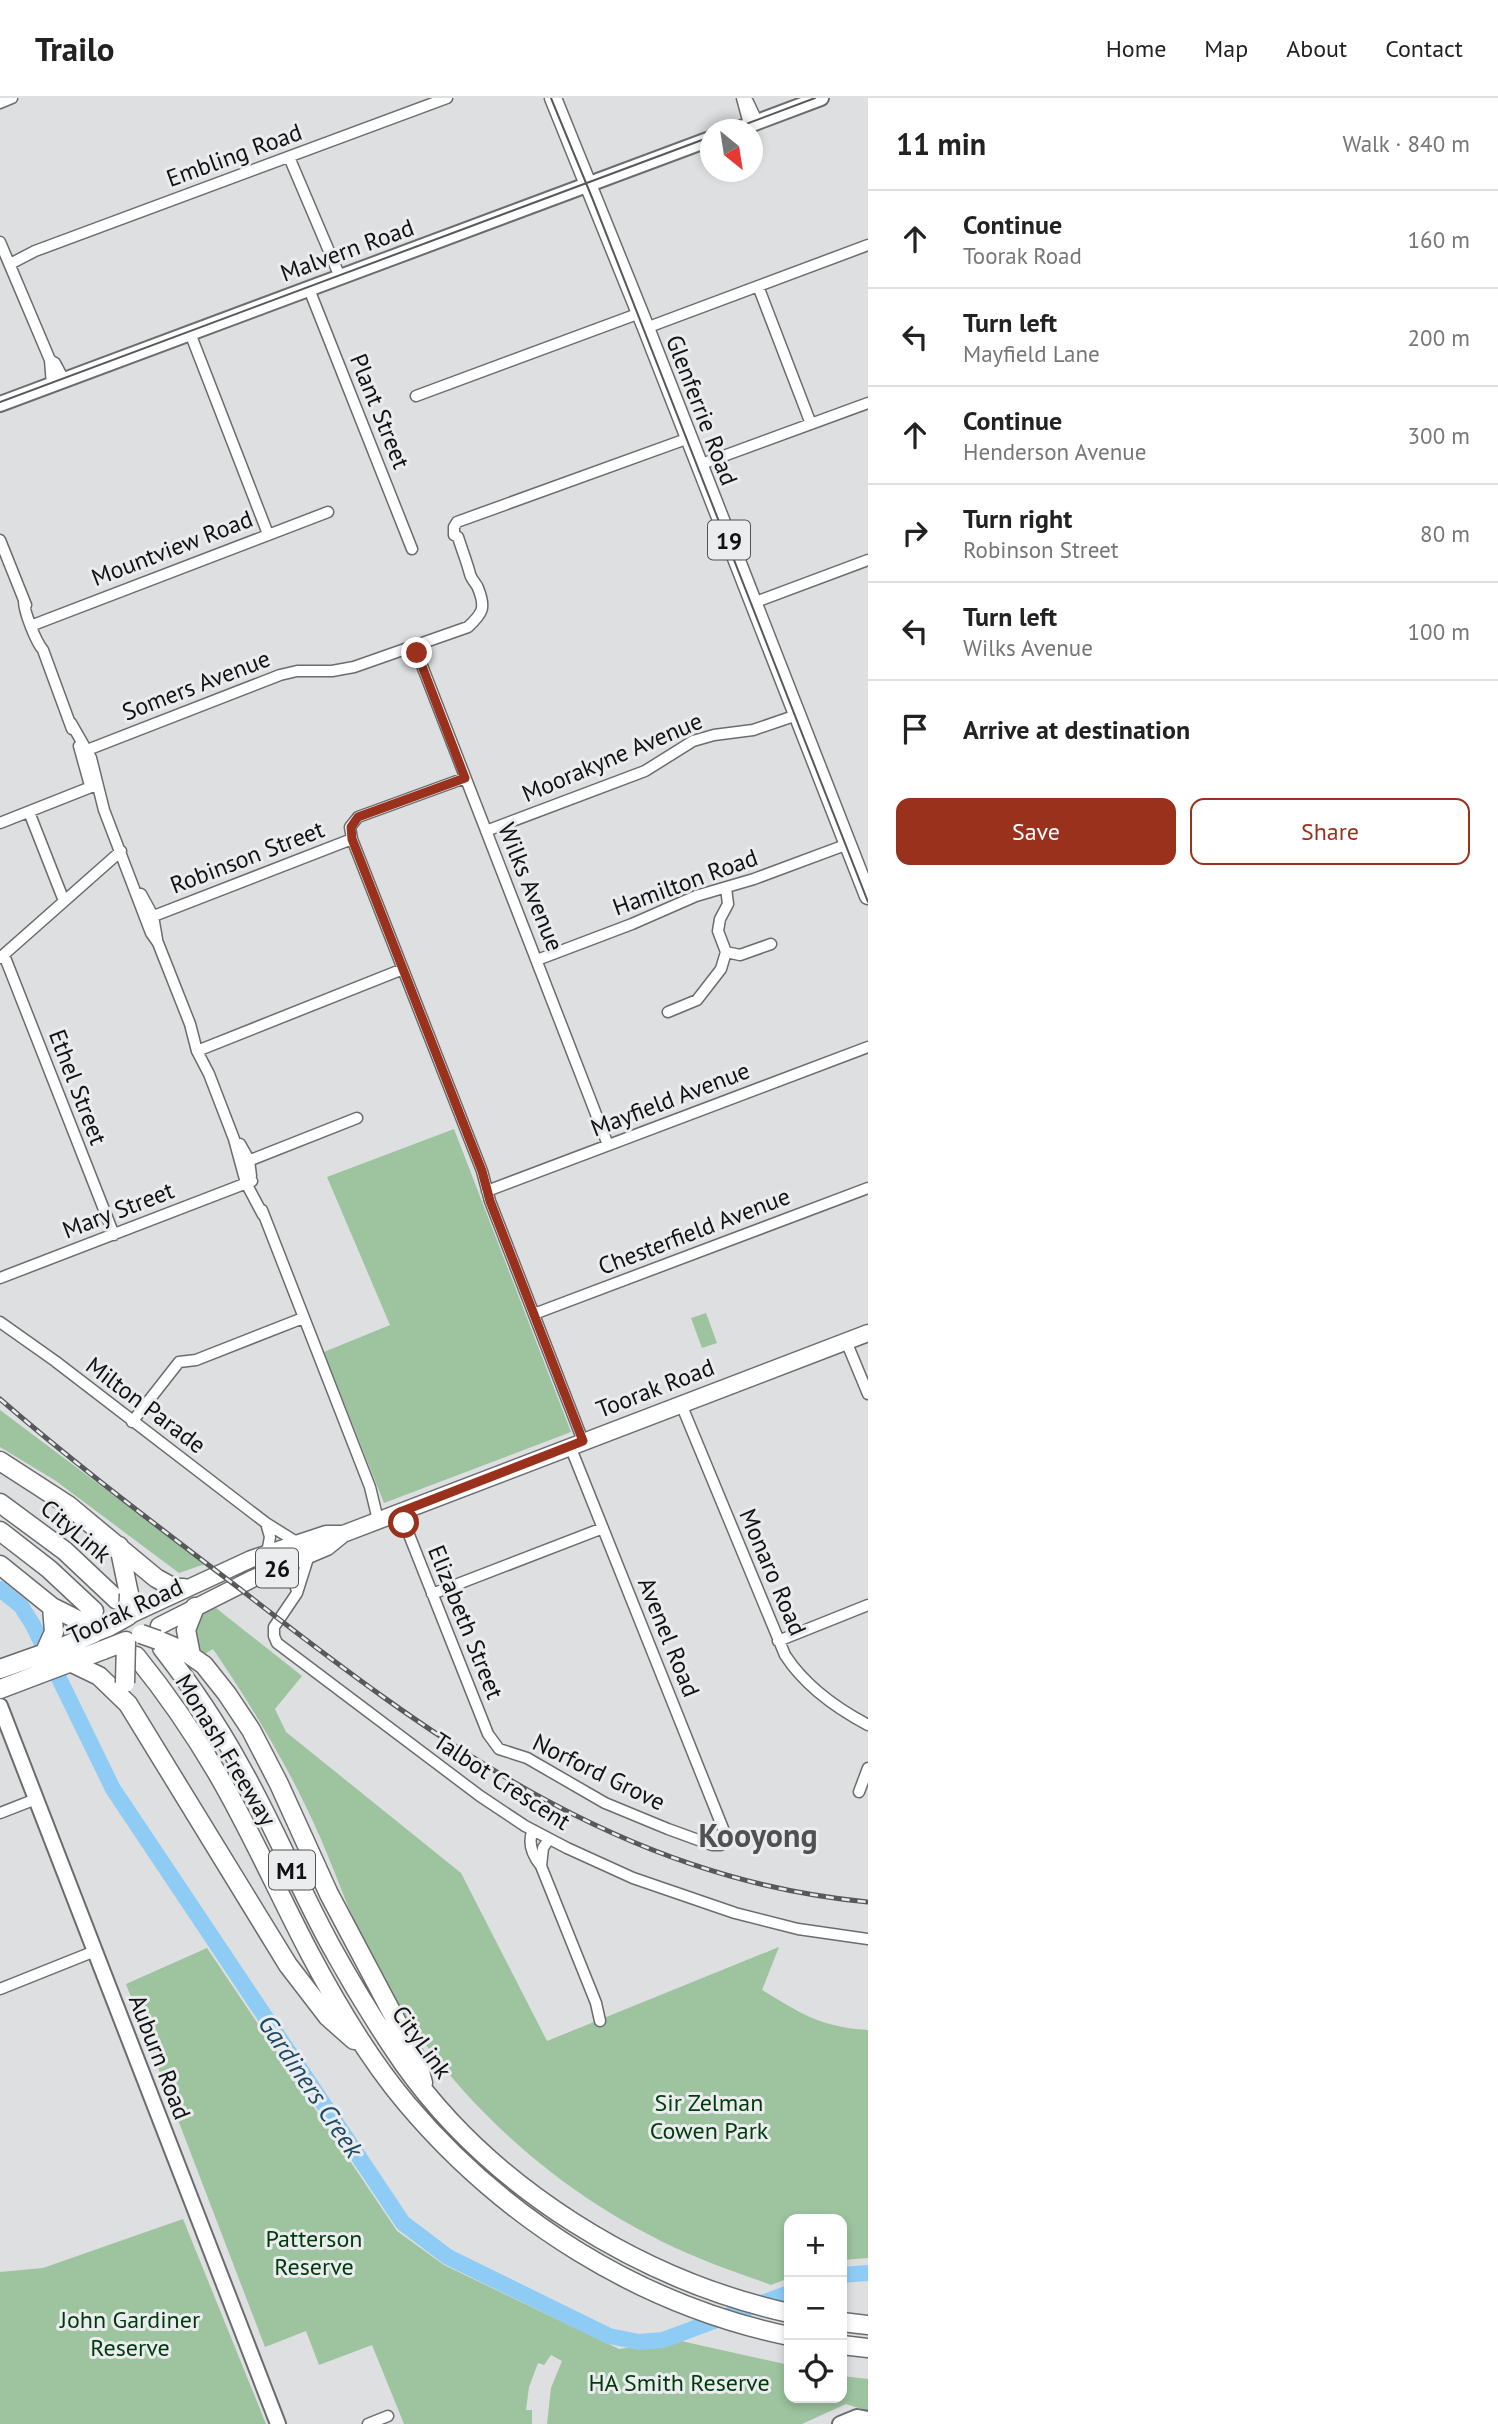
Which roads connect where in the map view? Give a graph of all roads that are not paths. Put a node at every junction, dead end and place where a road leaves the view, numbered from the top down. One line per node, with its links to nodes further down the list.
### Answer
1 (12, 98): 6 (street)
2 (447, 98): 10 (street, Embling Road)
3 (553, 98): 11 (main road, Glenferrie Road / 19)
4 (743, 98): 7 (street)
5 (821, 98): 8 (main road)
6 (0, 103)
7 (746, 119)
8 (763, 119)
9 (700, 143): 11 (main road, Malvern Road)
10 (289, 157): 14 (street, Embling Road); 15 (street)
11 (589, 184): 15 (main road, Malvern Road); 18 (main road, Glenferrie Road / 19)
12 (0, 242): 14 (street)
13 (868, 245): 16 (street)
14 (8, 261): 20 (street)
15 (340, 277): 17 (main road, Malvern Road)
16 (758, 286): 18 (street); 24 (street)
17 (309, 289): 19 (main road, Malvern Road); 30 (street, Plant Street)
18 (643, 321): 21 (street); 25 (main road, Glenferrie Road / 19)
19 (190, 334): 20 (main road, Malvern Road); 28 (street)
20 (58, 382): 23 (main road, Malvern Road)
21 (416, 396)
22 (868, 403): 24 (street)
23 (0, 404)
24 (811, 424): 26 (street)
25 (689, 438): 26 (main road, Glenferrie Road / 19); 35 (street, Somers Avenue)
26 (699, 465): 33 (main road, Glenferrie Road / 19)
27 (328, 512): 28 (street, Mountview Road)
28 (268, 534): 34 (street, Mountview Road)
29 (0, 540): 32 (street, Elizabeth Street)
30 (412, 550)
31 (868, 560): 33 (street)
32 (5, 566): 34 (street, Elizabeth Street)
33 (753, 603): 36 (main road, Glenferrie Road / 19)
34 (35, 624): 37 (street, Elizabeth Street)
35 (414, 645): 37 (street, Somers Avenue); 38 (street, Wilks Avenue)
36 (797, 715): 42 (street, Moorakyne Avenue); 44 (main road, Glenferrie Road / 19)
37 (85, 751): 39 (street, Elizabeth Street)
38 (465, 778): 42 (street, Wilks Avenue); 43 (street, Robinson Street)
39 (94, 786): 40 (street); 45 (street, Elizabeth Street)
40 (29, 812): 41 (street); 49 (street)
41 (0, 823)
42 (486, 831): 54 (street, Wilks Avenue)
43 (352, 839): 50 (street, Robinson Street); 55 (street, Avenel Road)
44 (848, 844): 46 (main road, Glenferrie Road / 19); 47 (street, Hamilton Road)
45 (121, 851): 49 (street); 50 (street, Elizabeth Street)
46 (862, 864): 48 (main road, Glenferrie Road / 19)
47 (726, 888): 52 (street); 54 (street, Hamilton Road)
48 (868, 896)
49 (64, 901): 53 (street)
50 (150, 918): 58 (street, Elizabeth Street)
51 (771, 944): 52 (street)
52 (726, 953): 56 (street)
53 (2, 957): 65 (street, Ethel Street)
54 (537, 960): 60 (street, Wilks Avenue)
55 (402, 969): 58 (street); 64 (street, Avenel Road)
56 (668, 1012)
57 (868, 1046): 60 (street, Mayfield Avenue)
58 (200, 1049): 61 (street, Elizabeth Street)
59 (357, 1118): 61 (street)
60 (608, 1145): 64 (street, Mayfield Avenue)
61 (245, 1162): 62 (street, Elizabeth Street)
62 (249, 1182): 65 (street, Mary Street); 68 (street, Elizabeth Street)
63 (868, 1188): 67 (street, Chesterfield Avenue)
64 (487, 1191): 67 (street, Avenel Road)
65 (114, 1235): 66 (street, Mary Street)
66 (0, 1279)
67 (534, 1314): 75 (street, Avenel Road)
68 (301, 1319): 74 (street); 78 (street, Elizabeth Street)
69 (0, 1322): 74 (street, Milton Parade)
70 (868, 1333): 71 (main road, Toorak Road / 26)
71 (846, 1341): 72 (street); 73 (main road, Toorak Road / 26)
72 (868, 1395)
73 (681, 1404): 75 (main road, Toorak Road / 26); 97 (street, Monaro Road)
74 (132, 1422): 79 (street, Milton Parade)
75 (577, 1444): 78 (main road, Toorak Road / 26); 80 (street, Avenel Road)
76 (0, 1461): 82 (highway)
77 (0, 1503): 90 (highway, CityLink)
78 (388, 1516): 83 (main road, Toorak Road / 26); 89 (street, Elizabeth Street)
79 (266, 1523): 83 (street, Milton Parade); 84 (street)
80 (603, 1528): 89 (street); 113 (street, Avenel Road)
81 (0, 1531): 94 (highway)
82 (119, 1546): 87 (highway); 90 (highway)
83 (304, 1549): 84 (main road, Toorak Road / 26); 86 (main road, Toorak Road / 26); 88 (street, Talbot Crescent)
84 (267, 1553): 87 (main road, Toorak Road / 26)
85 (0, 1565): 92 (highway)
86 (280, 1567): 88 (street); 93 (main road, Toorak Road / 26)
87 (184, 1588): 96 (main road, Toorak Road / 26)
88 (297, 1592): 111 (street, Talbot Crescent)
89 (432, 1594): 106 (street, Elizabeth Street)
90 (123, 1597): 96 (highway, bridge)
91 (868, 1605): 97 (street)
92 (50, 1606): 95 (highway); 99 (highway)
93 (195, 1607): 96 (main road, Toorak Road / 26); 98 (highway)
94 (94, 1611)
95 (108, 1627): 96 (highway, Toorak Road / 26, bridge); 99 (highway, Toorak Road / 26)
96 (133, 1631): 98 (highway, bridge); 100 (highway, Toorak Road / 26, bridge); 102 (highway, bridge); 119 (highway, Monash Freeway / M1)
97 (778, 1642): 105 (street, Monaro Road)
98 (177, 1650): 120 (highway, CityLink / M1); 120 (highway)
99 (36, 1657): 101 (highway, Toorak Road / 26)
100 (72, 1663): 102 (highway); 103 (highway, Toorak Road / 26)
101 (0, 1669)
102 (118, 1685): 119 (highway)
103 (0, 1689)
104 (0, 1706): 109 (main road, Auburn Road)
105 (868, 1724)
106 (495, 1746): 113 (street, Norford Grove)
107 (868, 1768): 108 (street)
108 (859, 1792)
109 (36, 1799): 110 (street); 116 (main road, Auburn Road)
110 (0, 1813)
111 (533, 1830): 112 (street, Talbot Crescent); 114 (street)
112 (549, 1839): 114 (street); 115 (street, Talbot Crescent)
113 (724, 1844)
114 (541, 1866): 118 (street)
115 (868, 1939)
116 (95, 1951): 117 (street); 129 (main road, Auburn Road)
117 (0, 1989)
118 (600, 2021)
119 (372, 2057): 124 (highway, CityLink / M1)
120 (425, 2090): 121 (highway, CityLink / M1)
121 (784, 2311)
122 (847, 2323): 123 (highway)
123 (868, 2325)
124 (784, 2335)
125 (847, 2346): 126 (highway)
126 (868, 2348)
127 (388, 2416): 130 (street)
128 (868, 2419): 131 (main road)
129 (278, 2424)
130 (368, 2424)
131 (841, 2424)

